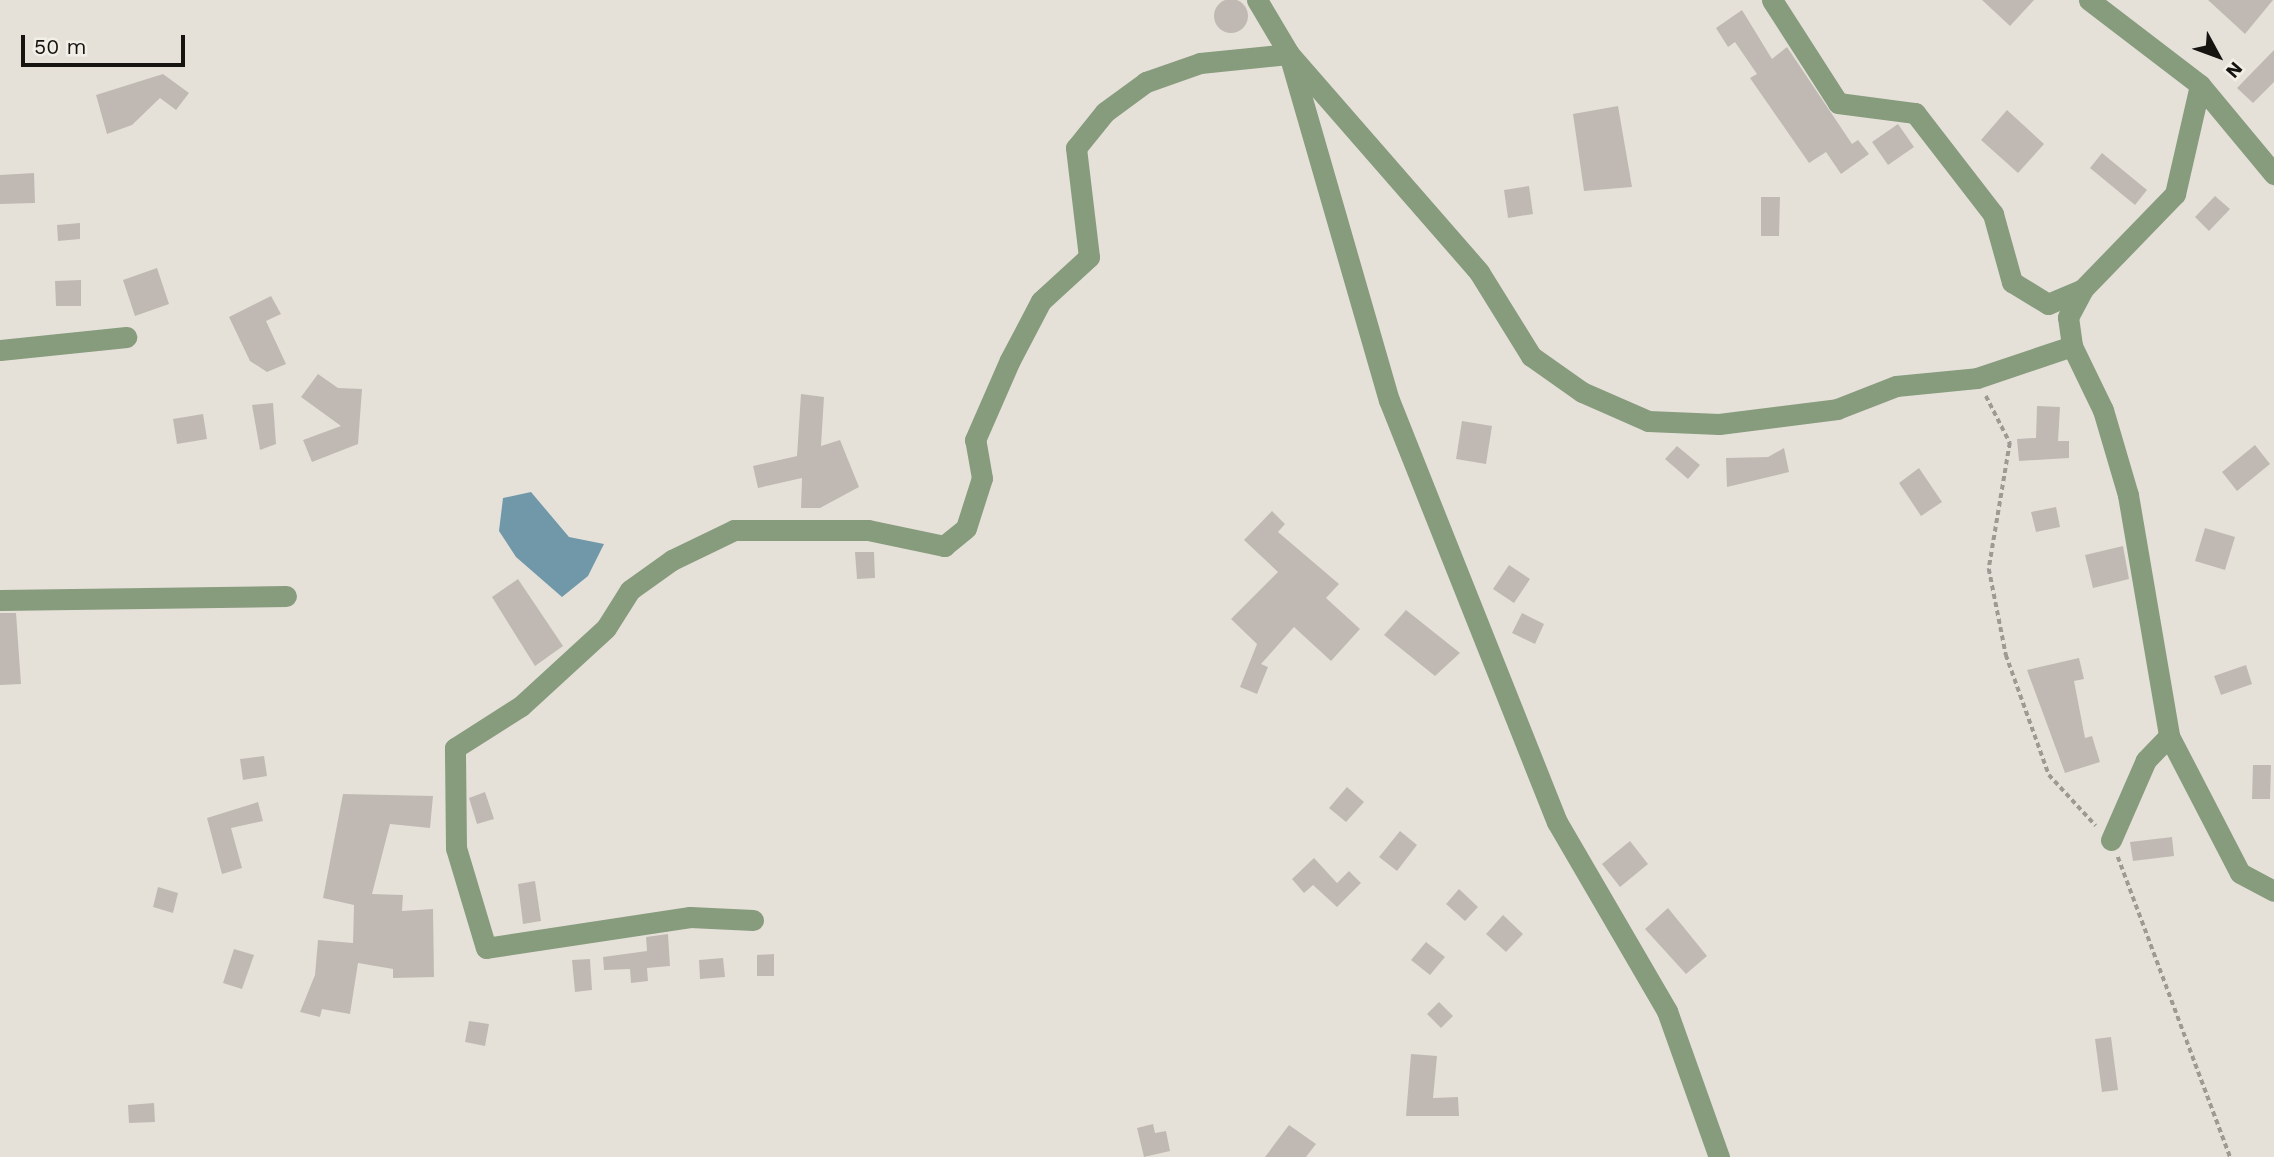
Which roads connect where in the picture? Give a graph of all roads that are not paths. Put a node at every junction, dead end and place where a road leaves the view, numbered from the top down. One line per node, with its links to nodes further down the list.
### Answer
1 (1257, 0): 4 (street)
2 (1772, 0): 7 (street)
3 (2089, 0): 5 (street)
4 (1289, 54): 9 (street); 16 (street); 17 (street)
5 (2200, 85): 6 (street); 7 (street)
6 (2274, 174)
7 (2083, 289): 9 (street)
8 (126, 337): 10 (street)
9 (2072, 346): 13 (street)
10 (0, 350)
11 (286, 596): 12 (street)
12 (0, 600)
13 (2169, 736): 14 (street); 15 (street)
14 (2111, 840)
15 (2274, 891)
16 (753, 920)
17 (1719, 1157)

